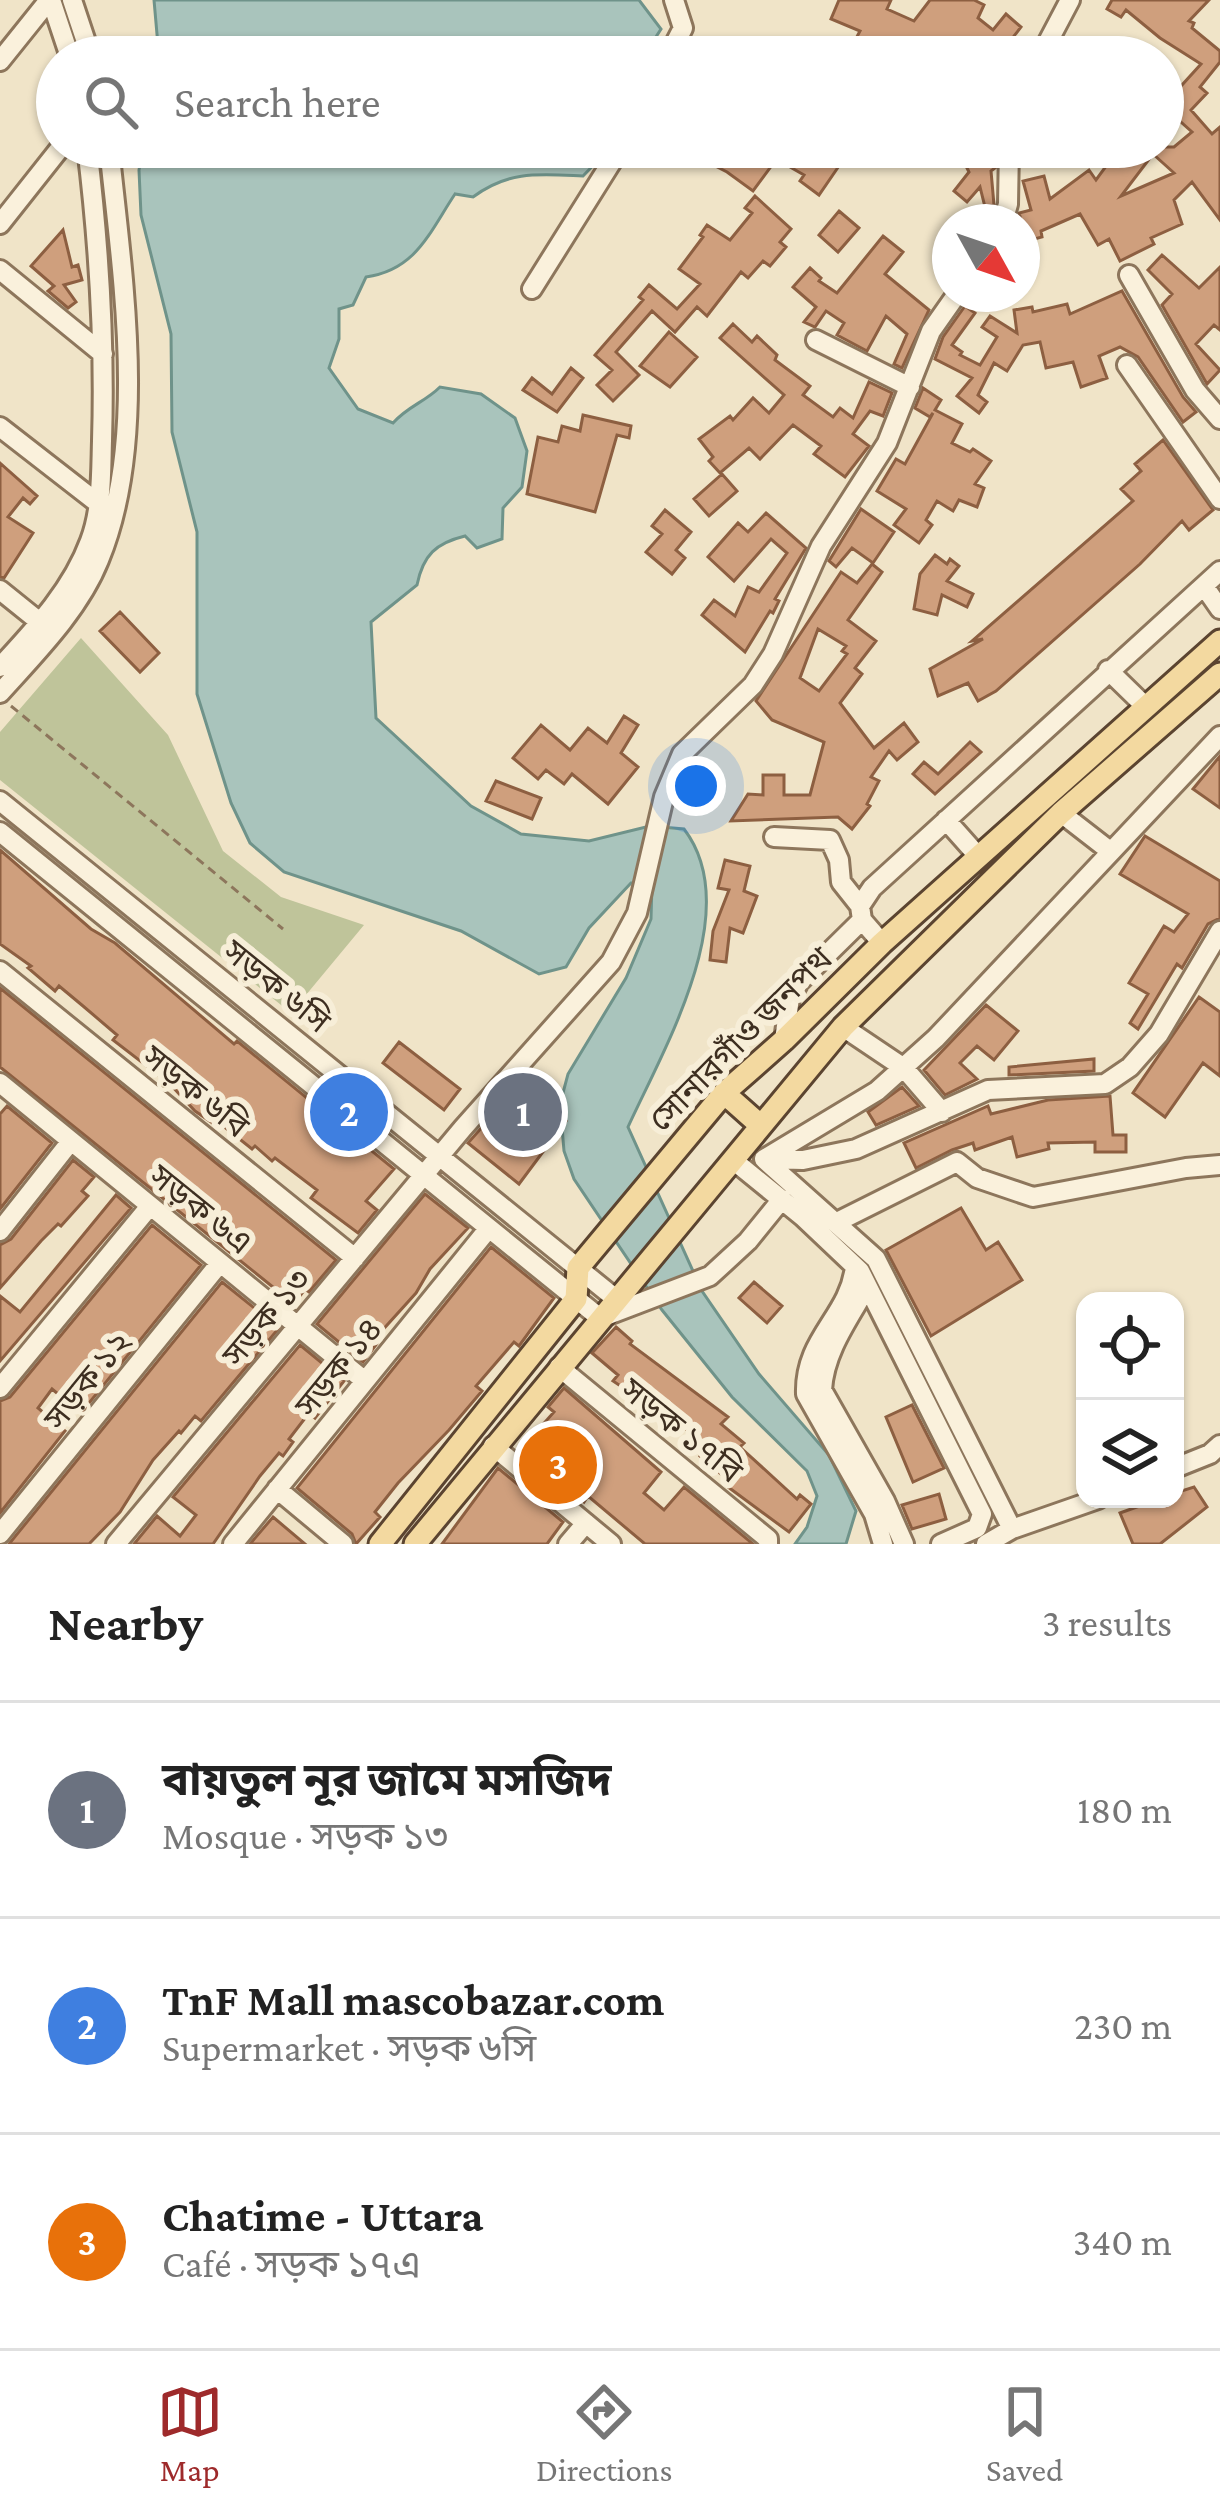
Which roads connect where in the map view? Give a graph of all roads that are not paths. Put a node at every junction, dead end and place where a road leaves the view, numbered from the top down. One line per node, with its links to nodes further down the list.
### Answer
1 (50, 0): 5 (street); 9 (street)
2 (72, 0): 6 (street)
3 (674, 0): 7 (street)
4 (1070, 0): 8 (street)
5 (63, 36)
6 (84, 36)
7 (679, 36)
8 (1051, 36)
9 (0, 61)
10 (44, 168): 16 (street)
11 (89, 168): 22 (street)
12 (111, 168): 38 (street)
13 (608, 168): 19 (street)
14 (1009, 168): 15 (street)
15 (1008, 204)
16 (0, 224)
17 (0, 270): 22 (street)
18 (1129, 275): 25 (street)
19 (532, 289)
20 (945, 312): 24 (street, সড়ক ১৩)
21 (816, 340): 24 (street)
22 (103, 354): 28 (street)
23 (1127, 364): 27 (street)
24 (910, 387): 62 (street, সড়ক ১৩)
25 (1220, 419)
26 (0, 427): 28 (street)
27 (1220, 499)
28 (99, 504): 33 (street)
29 (1220, 572): 30 (street)
30 (1204, 586): 32 (street); 36 (street)
31 (0, 590): 33 (street)
32 (1220, 608)
33 (41, 623): 35 (street)
34 (1220, 641): 39 (main road, সোনারগাঁও জনপথ)
35 (0, 667)
36 (1108, 670): 39 (street); 43 (street)
37 (1220, 674): 42 (main road, সোনারগাঁও জনপথ)
38 (0, 695)
39 (1146, 707): 47 (main road, সোনারগাঁও জনপথ)
40 (1219, 738): 46 (street)
41 (0, 801): 48 (street, সড়ক ৬সি)
42 (1060, 813): 46 (street); 54 (main road, সোনারগাঁও জনপথ)
43 (946, 820): 47 (street); 49 (street)
44 (0, 832): 50 (street, সড়ক ৬সি)
45 (774, 837): 49 (street)
46 (1110, 851): 56 (street)
47 (978, 856): 52 (main road, সোনারগাঁও জনপথ)
48 (117, 895): 50 (street); 62 (street, সড়ক ৬সি)
49 (861, 913): 52 (street); 55 (street)
50 (101, 914): 65 (street, সড়ক ৬সি)
51 (1220, 931): 59 (street)
52 (882, 944): 55 (main road, সোনারগাঁও জনপথ)
53 (0, 971): 71 (street, সড়ক ৬বি)
54 (842, 1027): 56 (street); 61 (main road, সোনারগাঁও জনপথ)
55 (784, 1040): 58 (main road, সোনারগাঁও জনপথ)
56 (904, 1068): 59 (street); 63 (street)
57 (0, 1083): 60 (street, সড়ক ৬এ)
58 (724, 1093): 61 (main road); 74 (main road, সোনারগাঁও জনপথ)
59 (942, 1112): 63 (street)
60 (71, 1141): 67 (street, সড়ক ৬এ); 70 (street)
61 (747, 1143): 63 (street); 66 (street); 76 (main road, সোনারগাঁও জনপথ)
62 (440, 1155): 65 (street, সড়ক ১৩); 74 (street, সড়ক ৬সি)
63 (764, 1159): 68 (street)
64 (1220, 1165): 68 (street)
65 (424, 1175): 69 (street, সড়ক ৬সি); 71 (street, সড়ক ১৩)
66 (782, 1199): 73 (street); 76 (street)
67 (150, 1207): 72 (street, সড়ক ৬এ); 82 (street)
68 (836, 1222): 89 (street)
69 (489, 1228): 77 (street, সড়ক ৬সি); 81 (street, সড়ক ১৪)
70 (0, 1231)
71 (355, 1258): 79 (street, সড়ক ১৩)
72 (220, 1263): 79 (street, সড়ক ৬এ); 90 (street, সড়ক ১২)
73 (855, 1267): 75 (street); 99 (street)
74 (578, 1268): 76 (street, সড়ক ৬সি); 77 (main road)
75 (867, 1286): 100 (street); 101 (street)
76 (625, 1296): 78 (main road, সোনারগাঁও জনপথ)
77 (576, 1299): 78 (street, সড়ক ৬সি); 95 (main road)
78 (600, 1318): 80 (main road, সোনারগাঁও জনপথ)
79 (298, 1326): 81 (street, সড়ক ৬এ); 92 (street, সড়ক ১৩)
80 (559, 1367): 84 (main road, সোনারগাঁও জনপথ); 91 (street, সড়ক ১৭বি)
81 (365, 1381): 86 (street, সড়ক ১৪)
82 (0, 1388)
83 (1220, 1445): 85 (street)
84 (494, 1446): 88 (street); 96 (main road, সোনারগাঁও জনপথ)
85 (1184, 1464)
86 (277, 1490): 93 (street, সড়ক ১৪); 94 (street)
87 (1076, 1507): 89 (street)
88 (586, 1522): 97 (street); 98 (street)
89 (1012, 1529): 102 (street)
90 (0, 1534)
91 (768, 1542)
92 (116, 1544)
93 (233, 1544)
94 (343, 1544)
95 (380, 1544)
96 (415, 1544)
97 (568, 1544)
98 (611, 1544)
99 (883, 1544)
100 (904, 1544)
101 (941, 1544)
102 (986, 1544)

